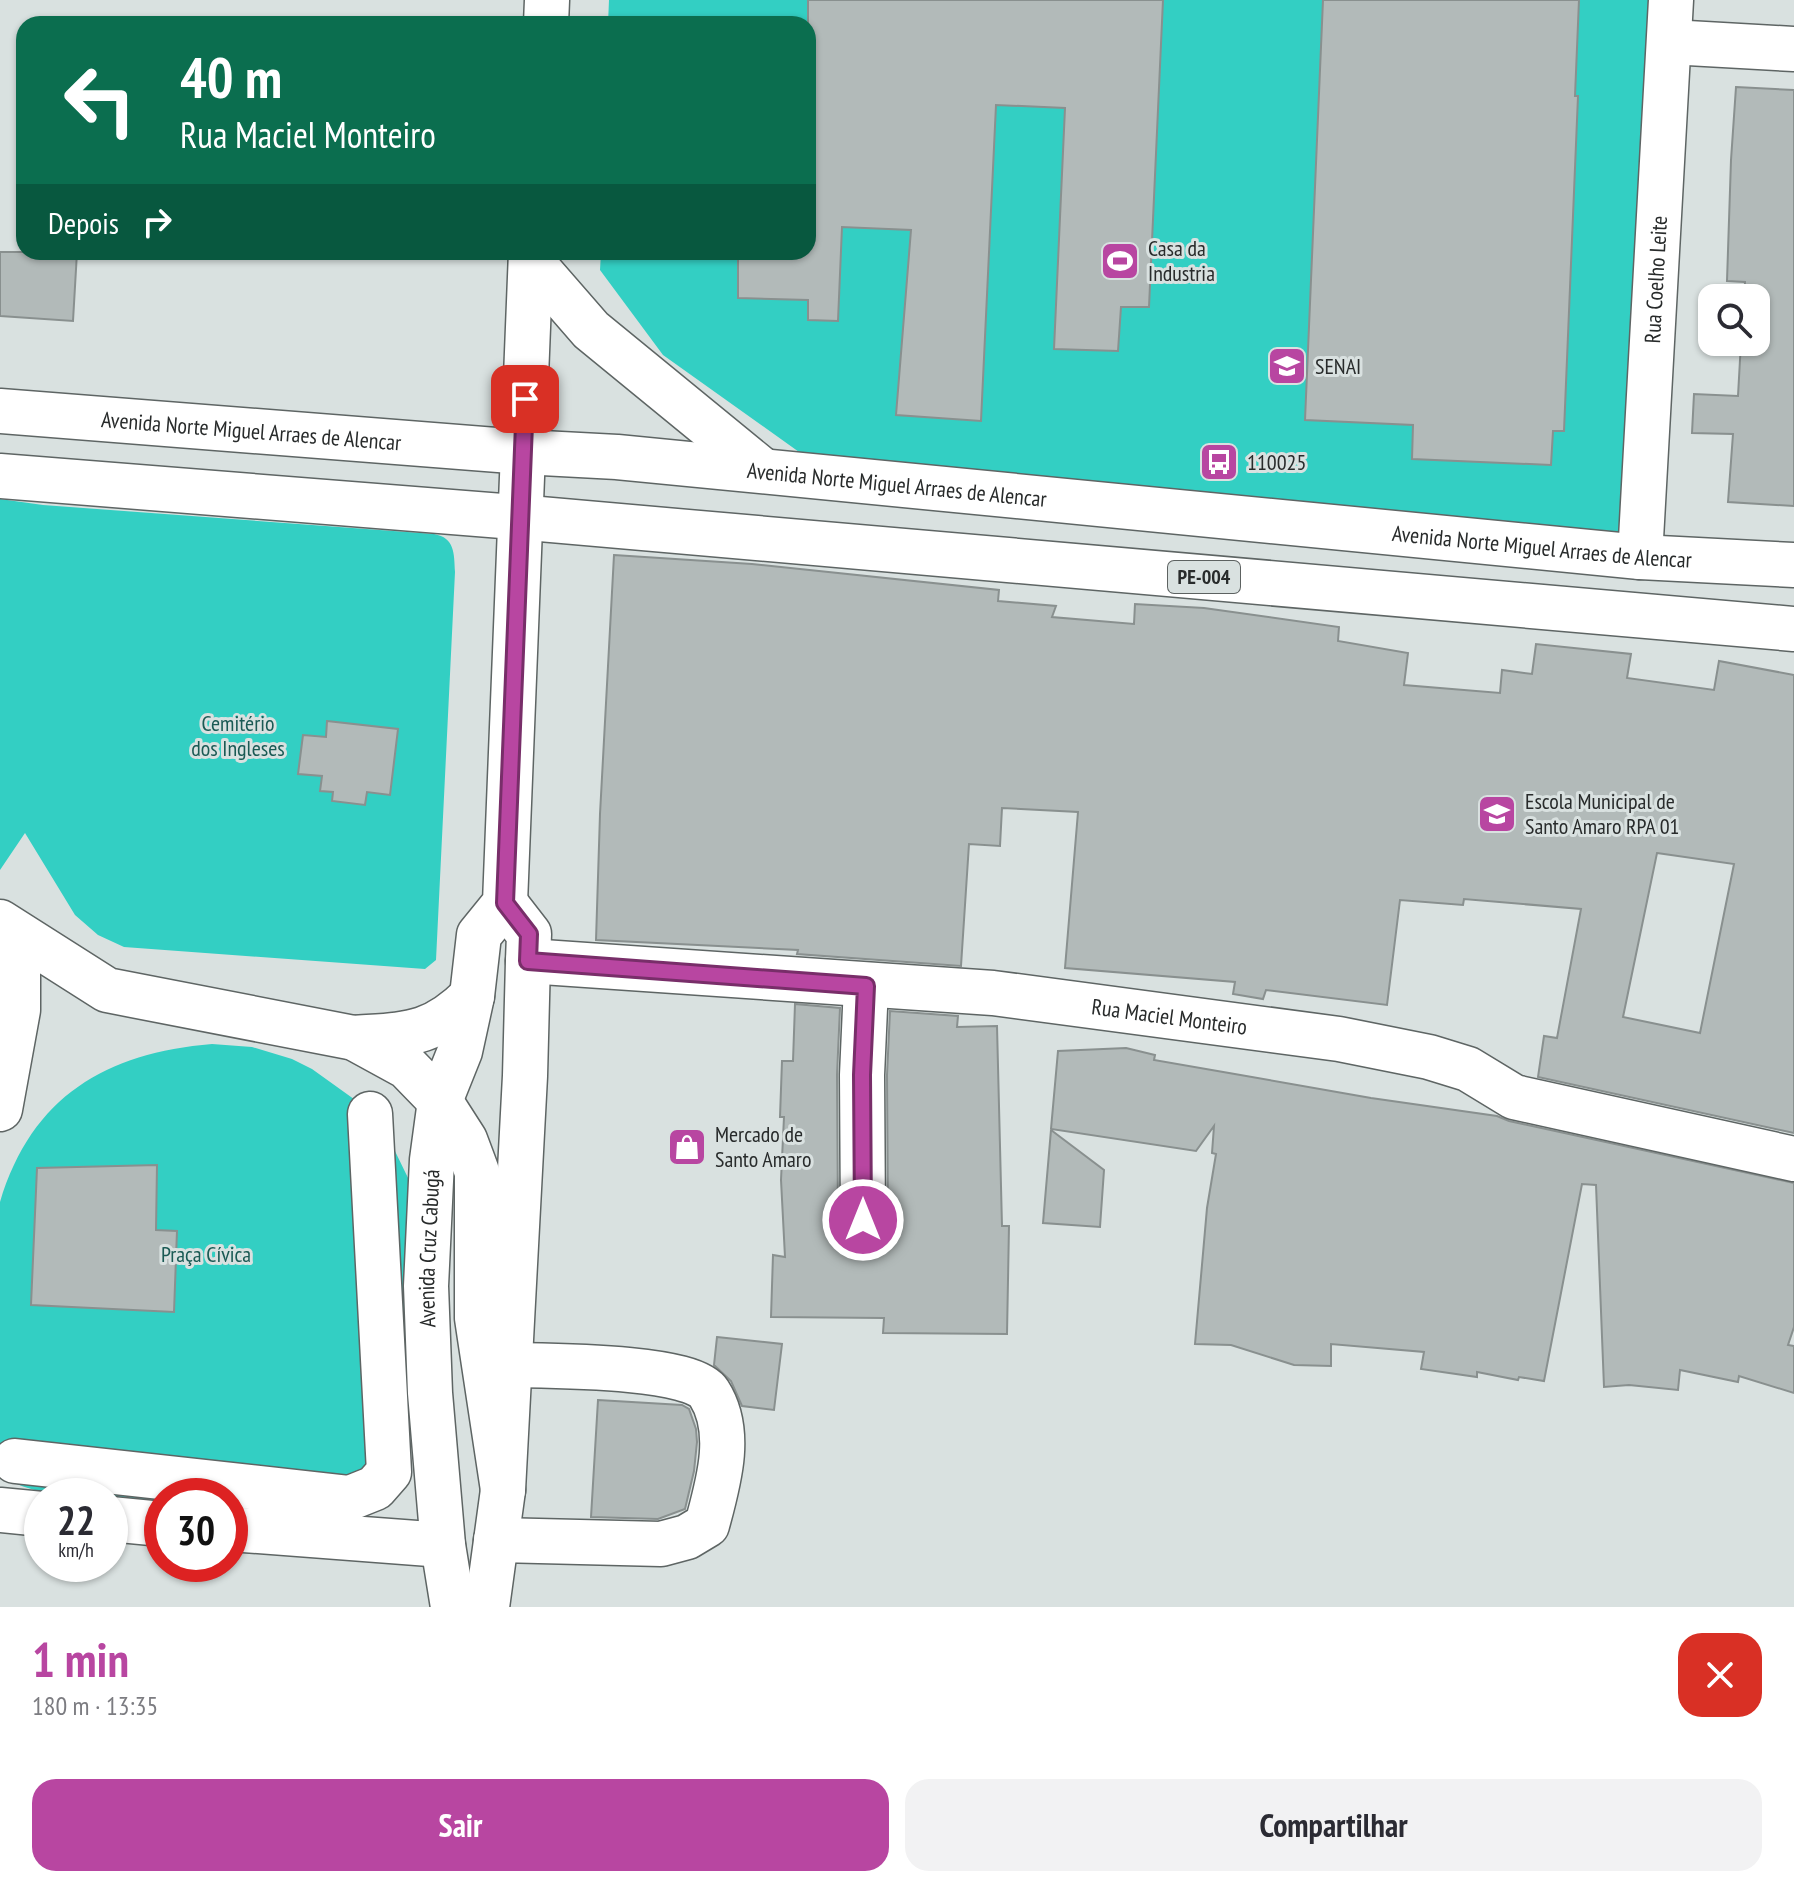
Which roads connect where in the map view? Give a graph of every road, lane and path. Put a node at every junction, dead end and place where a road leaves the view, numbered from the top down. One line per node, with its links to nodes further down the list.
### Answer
1 (1671, 21): 2 (main road); 10 (main road, Rua Coelho Leite)
2 (1794, 49)
3 (531, 260): 6 (main road)
4 (534, 260): 7 (main road)
5 (0, 411): 6 (main road, Avenida Norte Miguel Arraes de Alencar)
6 (523, 452): 7 (main road, Avenida Norte Miguel Arraes de Alencar); 9 (main road)
7 (762, 470): 10 (main road, Avenida Norte Miguel Arraes de Alencar)
8 (0, 476): 9 (main road, PE-004)
9 (521, 519): 12 (main road, PE-004); 13 (main road)
10 (1640, 557): 11 (main road, Avenida Norte Miguel Arraes de Alencar)
11 (1794, 565)
12 (1794, 629)
13 (505, 903): 16 (main road); 18 (main road, Avenida Cruz Cabugá)
14 (0, 922): 19 (main road)
15 (0, 936): 21 (main road)
16 (528, 961): 17 (main road, Rua Maciel Monteiro); 25 (main road)
17 (866, 986): 23 (main road, Rua Maciel Monteiro); 24 (main road)
18 (472, 996): 19 (main road); 20 (main road, Avenida Cruz Cabugá)
19 (354, 1038): 20 (main road)
20 (440, 1101): 27 (main road); 32 (main road, Avenida Cruz Cabugá)
21 (0, 1109)
22 (370, 1114): 26 (main road)
23 (1794, 1159)
24 (863, 1220)
25 (510, 1365): 27 (main road); 31 (main road)
26 (15, 1461)
27 (503, 1490): 31 (main road)
28 (0, 1510): 29 (main road)
29 (24, 1512)
30 (248, 1530): 32 (main road)
31 (496, 1540): 34 (main road)
32 (443, 1545): 33 (main road, Avenida Cruz Cabugá)
33 (453, 1607)
34 (487, 1607)

